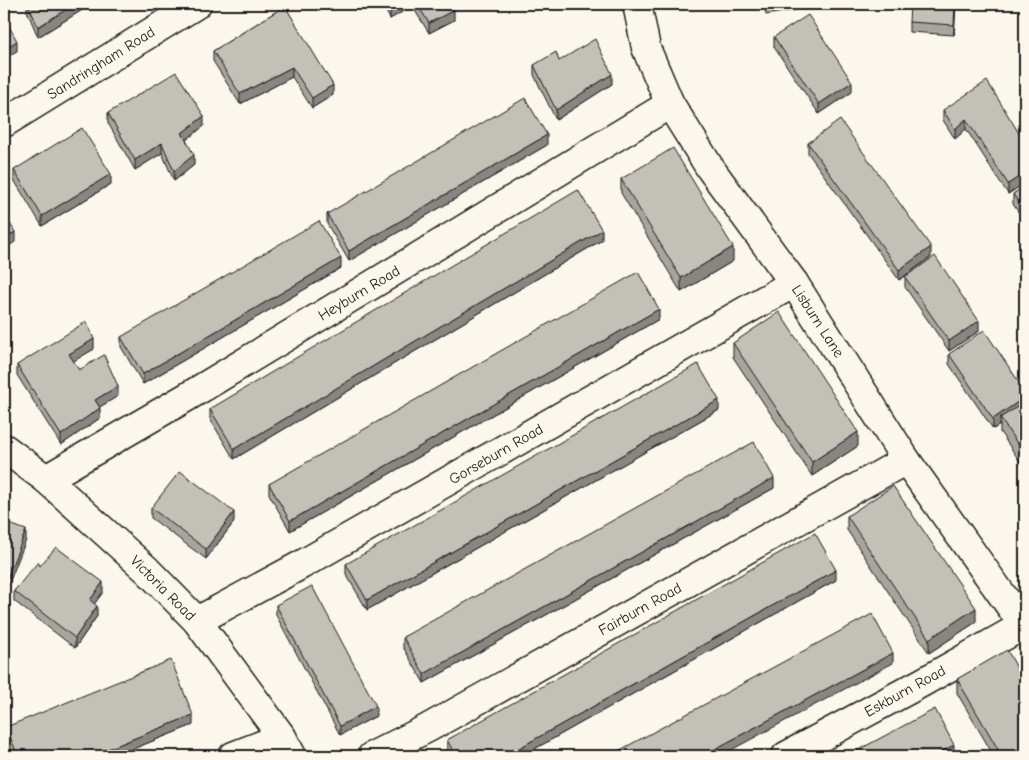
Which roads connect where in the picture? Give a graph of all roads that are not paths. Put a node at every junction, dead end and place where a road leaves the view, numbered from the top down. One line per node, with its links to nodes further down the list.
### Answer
1 (198, 4): 4 (street, Sandringham Road)
2 (637, 4): 3 (street, Lisburn Lane)
3 (670, 104): 5 (street, Lisburn Lane); 8 (street, Heyburn Road)
4 (4, 123)
5 (794, 283): 7 (street, Lisburn Lane); 9 (street, Gorseburn Road)
6 (4, 448): 8 (street, Victoria Road)
7 (906, 460): 10 (street, Lisburn Lane); 13 (street, Fairburn Road)
8 (46, 479): 9 (street, Victoria Road)
9 (197, 621): 11 (street, Victoria Road)
10 (1025, 626): 14 (street, Eskburn Road)
11 (287, 746): 12 (street)
12 (233, 756)
13 (372, 756)
14 (786, 756)

